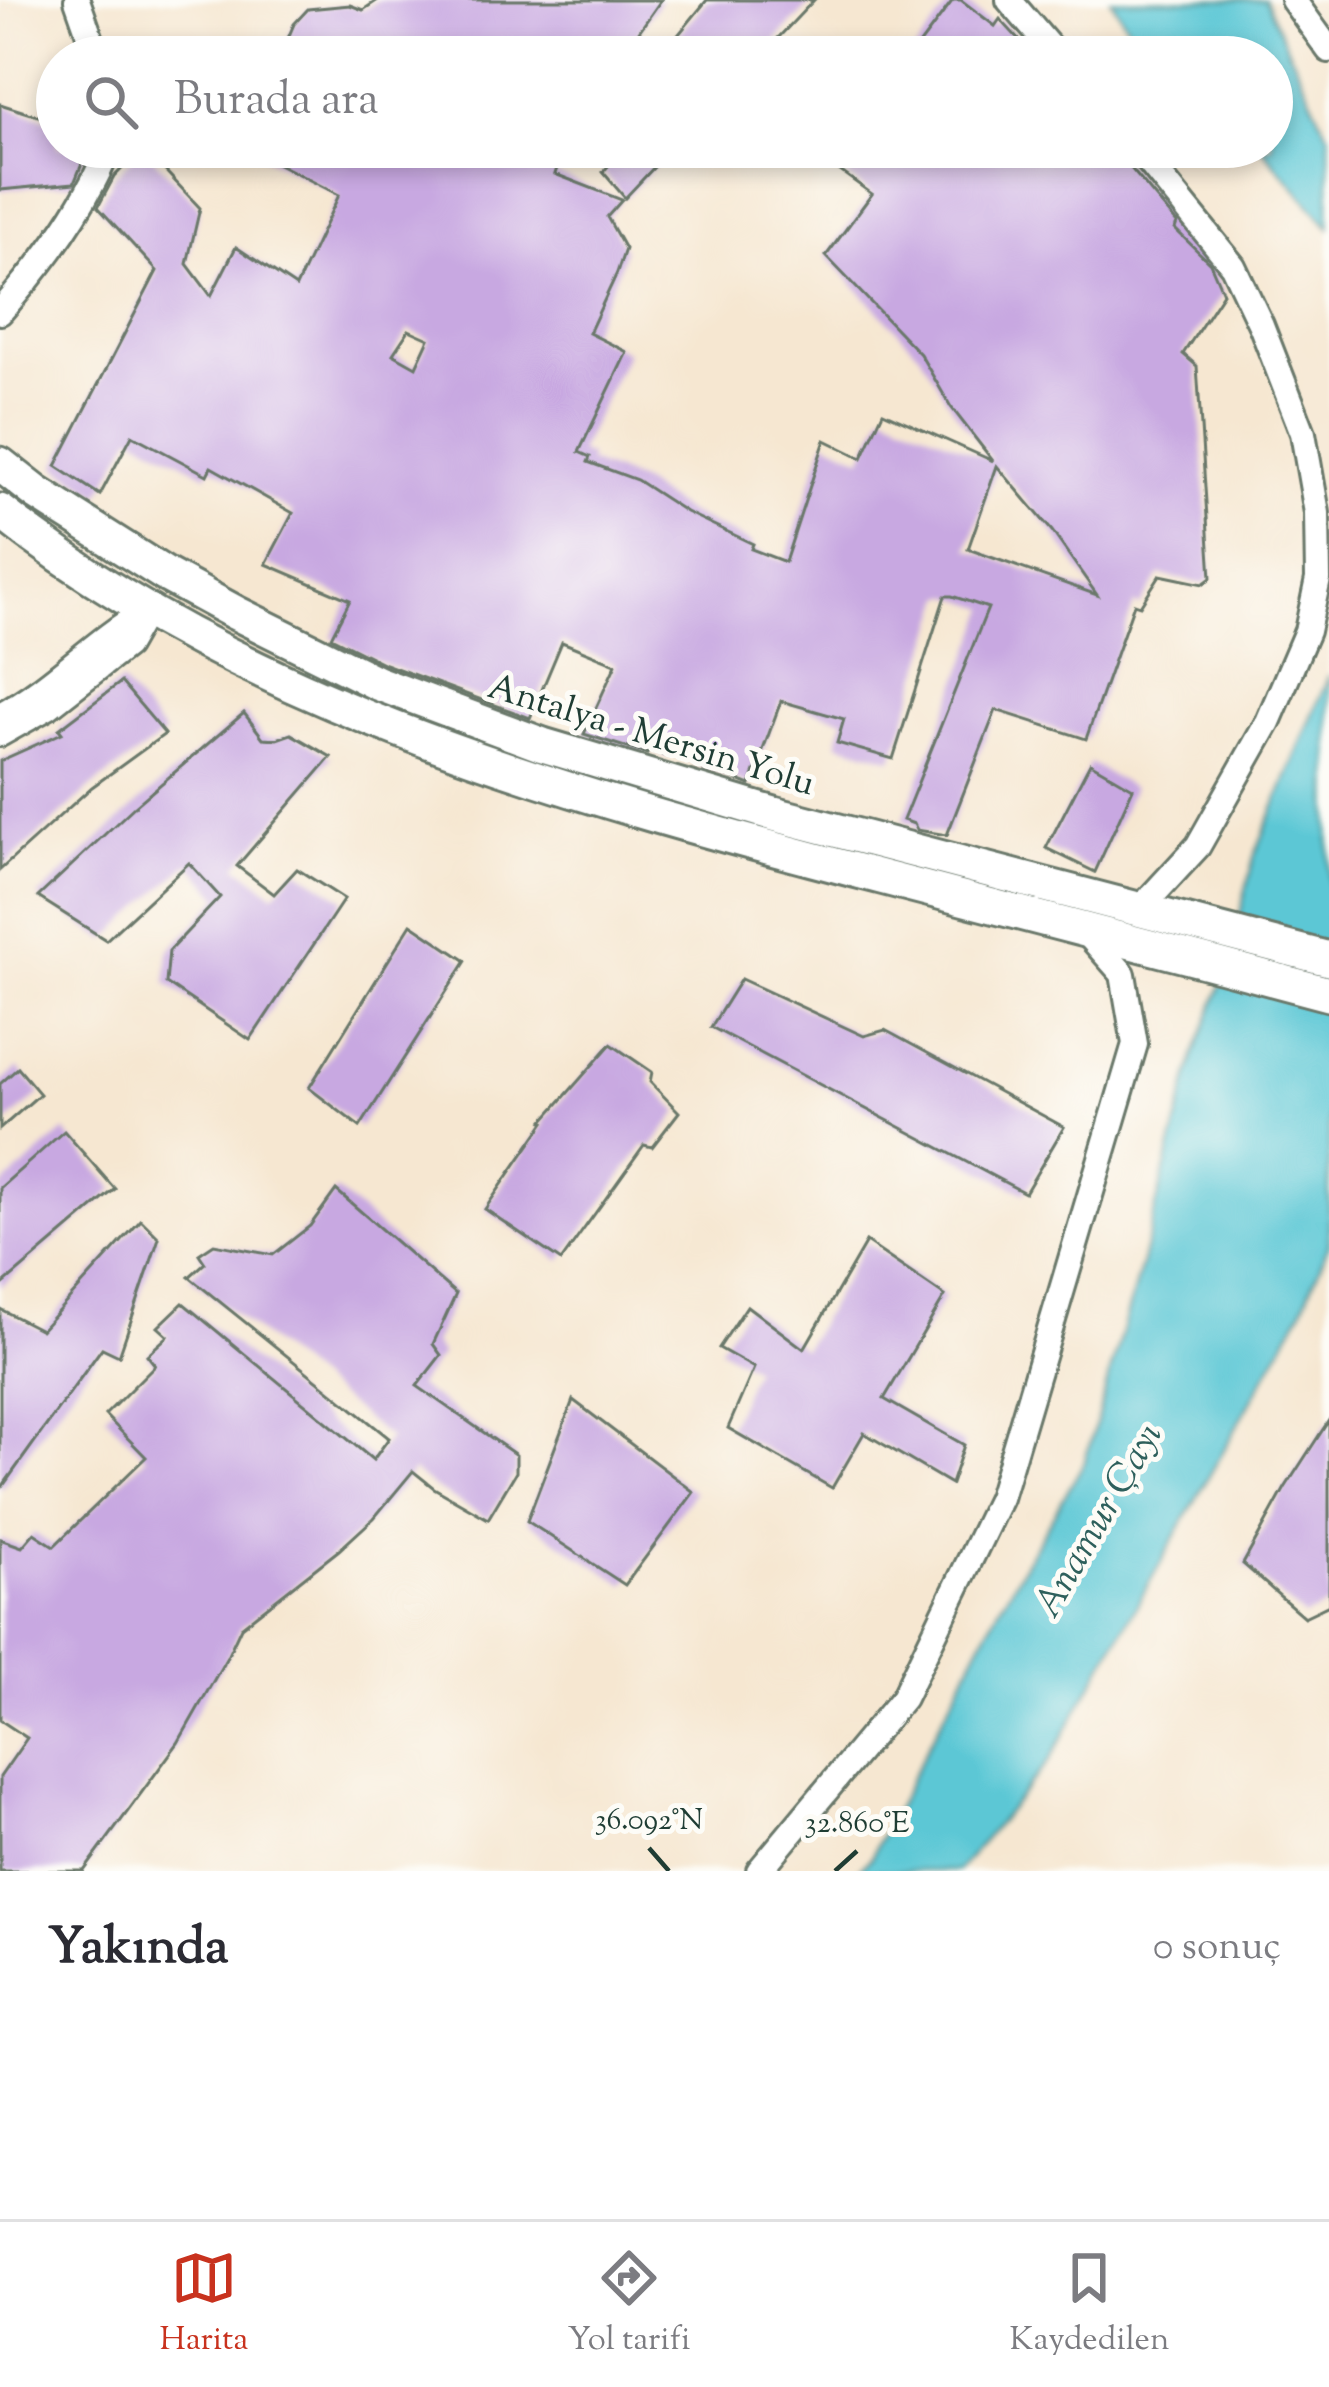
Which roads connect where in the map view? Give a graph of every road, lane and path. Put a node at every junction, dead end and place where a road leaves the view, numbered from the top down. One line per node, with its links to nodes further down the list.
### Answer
1 (77, 0): 4 (street)
2 (1009, 0): 5 (street)
3 (1293, 0): 6 (street)
4 (90, 36)
5 (1040, 36)
6 (1329, 50)
7 (100, 168): 9 (street)
8 (1154, 168): 16 (street)
9 (0, 312)
10 (0, 464): 12 (highway, Antalya - Mersin Yolu)
11 (0, 511): 13 (highway, Antalya - Mersin Yolu)
12 (166, 575): 13 (highway); 16 (highway, Antalya - Mersin Yolu)
13 (146, 611): 14 (street); 15 (street); 17 (highway, Antalya - Mersin Yolu)
14 (0, 716)
15 (0, 734)
16 (1149, 924): 17 (highway, Antalya - Mersin Yolu); 18 (highway, Antalya - Mersin Yolu); 19 (highway, Antalya - Mersin Yolu)
17 (1083, 929): 20 (street)
18 (1329, 959)
19 (1329, 994)
20 (759, 1871)

